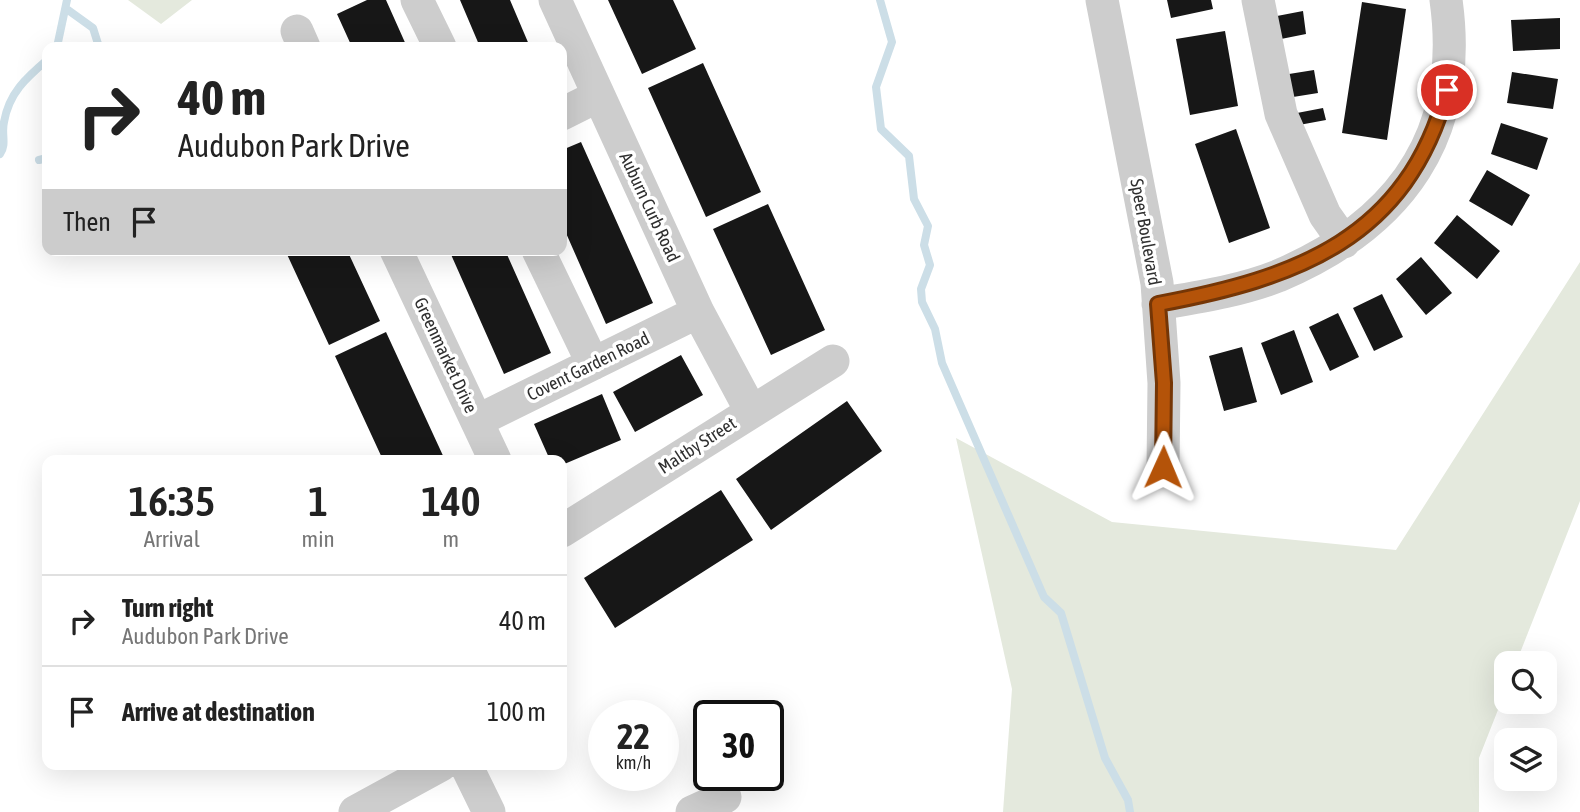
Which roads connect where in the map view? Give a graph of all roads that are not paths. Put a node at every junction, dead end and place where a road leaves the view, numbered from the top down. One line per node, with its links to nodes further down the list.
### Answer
1 (418, 0): 6 (street)
2 (555, 0): 7 (street, Auburn Curb Road)
3 (1102, 0): 12 (street, Speer Boulevard)
4 (1258, 0): 9 (street)
5 (1446, 0): 9 (street)
6 (438, 42)
7 (598, 96): 8 (street); 13 (street, Auburn Curb Road)
8 (567, 112)
9 (1344, 242): 12 (street)
10 (399, 256): 17 (street, Greenmarket Drive)
11 (541, 256): 15 (street)
12 (1158, 304): 19 (street, Speer Boulevard)
13 (698, 312): 15 (street, Covent Garden Road); 16 (street, Auburn Curb Road)
14 (833, 361): 16 (street, Maltby Street)
15 (593, 364): 17 (street, Covent Garden Road)
16 (751, 411): 20 (street, Maltby Street)
17 (477, 421): 18 (street, Greenmarket Drive)
18 (493, 455)
19 (1163, 467)
20 (567, 528)
21 (432, 770): 24 (street)
22 (468, 770): 25 (street)
23 (725, 797): 26 (street)
24 (355, 812)
25 (489, 812)
26 (692, 812)

